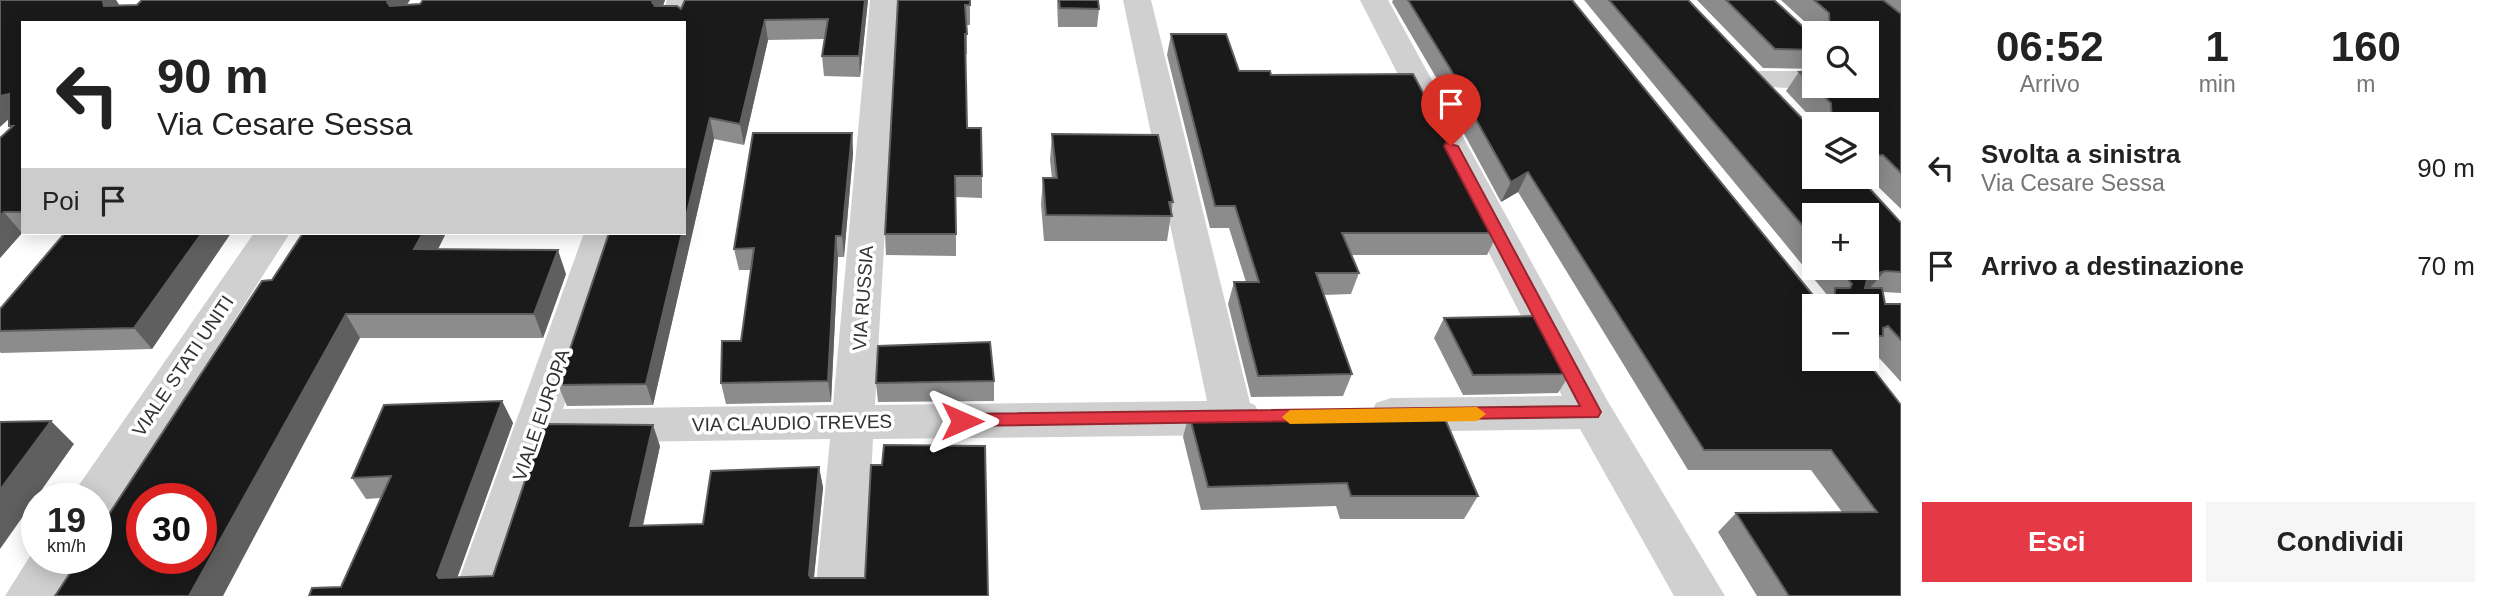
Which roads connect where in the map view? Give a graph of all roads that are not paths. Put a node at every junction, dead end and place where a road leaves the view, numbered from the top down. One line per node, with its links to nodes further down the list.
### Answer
1 (681, 0): 5 (street)
2 (884, 0): 14 (street, VIA RUSSIA)
3 (1137, 0): 13 (street)
4 (1374, 0): 10 (street)
5 (674, 21)
6 (1802, 78): 7 (street)
7 (1780, 108)
8 (271, 235): 16 (street, VIALE STATI UNITI)
9 (601, 235): 15 (street, VIALE EUROPA)
10 (1592, 412): 11 (street); 21 (street)
11 (1357, 416)
12 (1273, 417): 13 (street, VIA CLAUDIO TREVES)
13 (1232, 418): 14 (street, VIA CLAUDIO TREVES)
14 (854, 422): 15 (street, VIA CLAUDIO TREVES); 20 (street, VIA RUSSIA)
15 (538, 426): 19 (street, VIALE EUROPA)
16 (106, 483)
17 (44, 574): 18 (street)
18 (30, 596)
19 (478, 596)
20 (840, 596)
21 (1700, 596)

